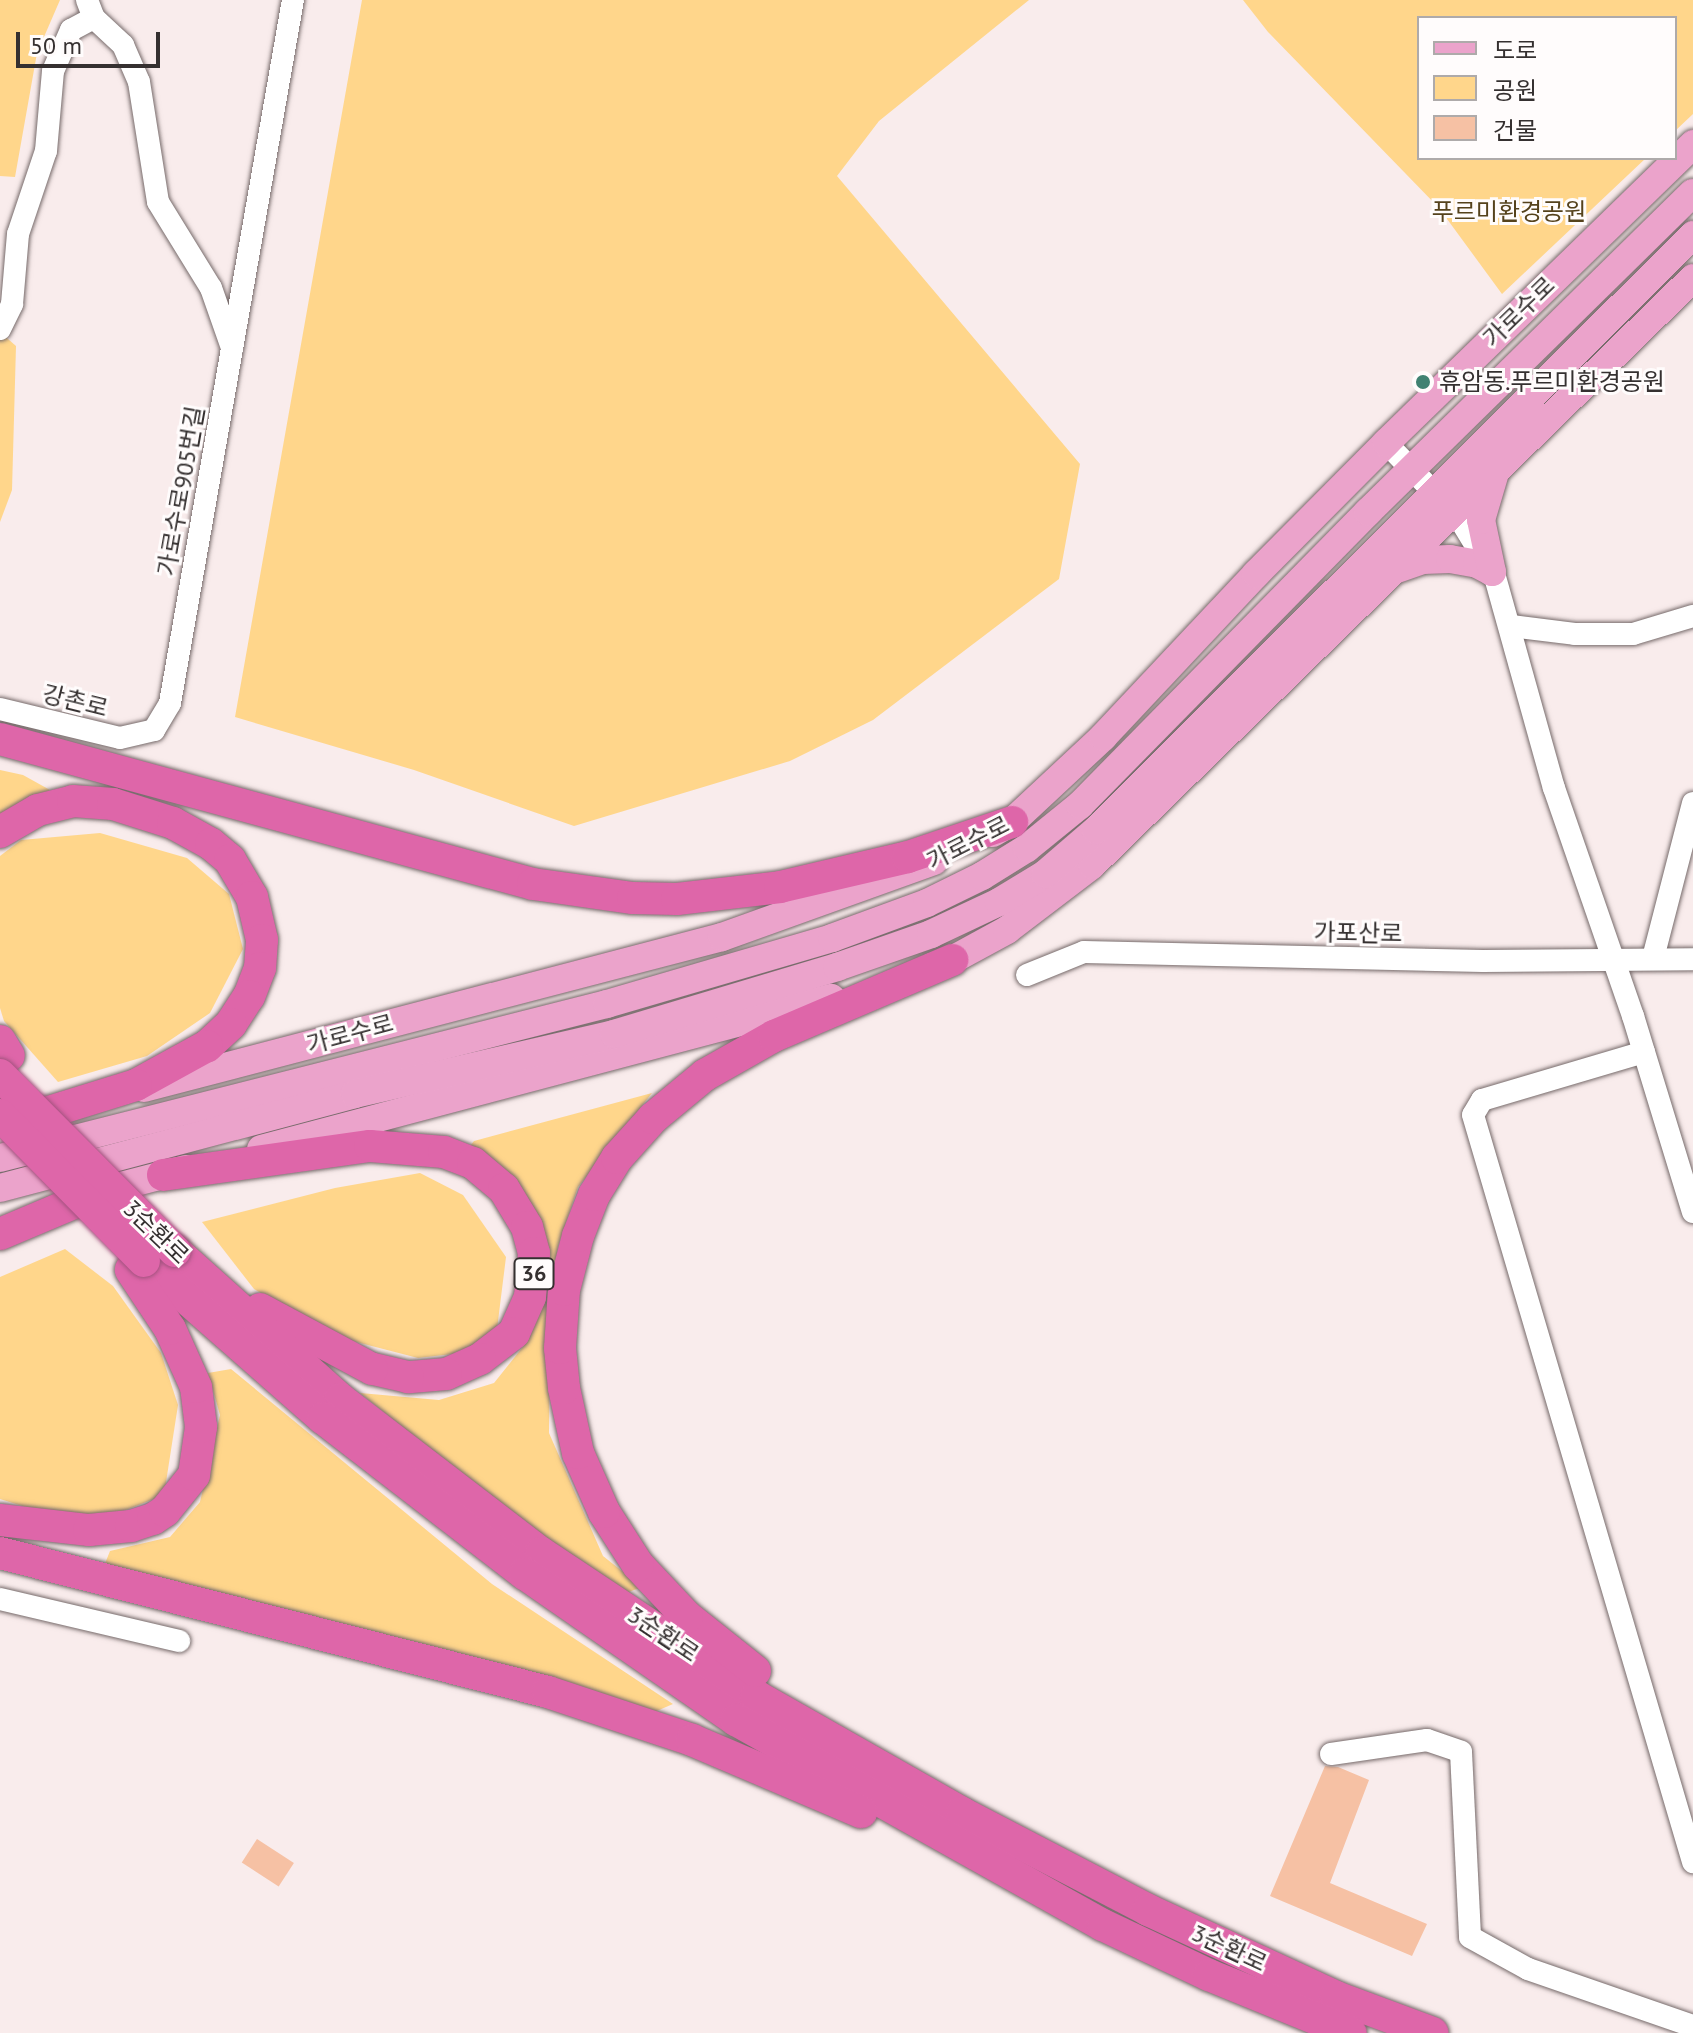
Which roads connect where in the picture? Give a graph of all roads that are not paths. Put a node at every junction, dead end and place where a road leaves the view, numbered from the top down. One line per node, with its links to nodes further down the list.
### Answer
1 (293, 0): 10 (street, 가로수로905번길)
2 (91, 9): 9 (street); 10 (street)
3 (1693, 144): 4 (main road, 가로수로)
4 (1677, 160)
5 (1677, 160): 11 (main road, 가로수로)
6 (1693, 193): 13 (main road, 가로수로)
7 (1693, 235): 14 (main road)
8 (1693, 278): 12 (main road)
9 (0, 329)
10 (233, 349): 21 (street, 가로수로905번길)
11 (1386, 443): 13 (street); 19 (main road, 가로수로)
12 (1499, 467): 14 (main road); 16 (main road)
13 (1412, 469): 14 (street); 24 (main road, 가로수로)
14 (1444, 502): 15 (main road); 16 (street); 20 (main road)
15 (1389, 572): 16 (main road); 20 (main road); 31 (main road)
16 (1492, 572): 18 (street)
17 (1693, 616): 18 (street)
18 (1511, 626): 28 (street)
19 (1152, 685): 24 (main road); 26 (main road, 가로수로)
20 (1238, 691): 36 (main road)
21 (170, 703): 22 (street, 강촌로)
22 (0, 709)
23 (0, 739): 26 (highway)
24 (1116, 768): 26 (main road); 35 (main road, 가로수로)
25 (1692, 812): 29 (street)
26 (1012, 822): 35 (main road, 가로수로)
27 (0, 832): 35 (highway)
28 (1612, 958): 29 (street, 가포산로); 32 (street, 가포산로); 33 (street)
29 (1653, 958): 30 (street, 가포산로)
30 (1693, 959)
31 (952, 960): 37 (main road); 50 (highway)
32 (1027, 975)
33 (1644, 1052): 40 (street); 51 (street)
34 (3, 1057): 36 (highway, bridge)
35 (13, 1133): 36 (highway, 3순환로, bridge)
36 (70, 1168): 38 (main road); 43 (highway, 3순환로 / 36, bridge); 44 (highway, bridge)
37 (163, 1175): 39 (main road, 36); 43 (highway, 36)
38 (0, 1188)
39 (97, 1193): 41 (main road, 36); 42 (highway)
40 (1693, 1212)
41 (0, 1218)
42 (0, 1234)
43 (175, 1251): 50 (highway, 3순환로)
44 (138, 1266): 45 (highway); 52 (highway, 3순환로)
45 (0, 1520)
46 (0, 1553): 52 (highway)
47 (0, 1599): 48 (street)
48 (179, 1641)
49 (1331, 1754): 53 (street)
50 (962, 1813): 55 (highway, 3순환로)
51 (1693, 1862)
52 (1019, 1879): 54 (highway, 3순환로)
53 (1693, 2026)
54 (1351, 2033)
55 (1433, 2033)

